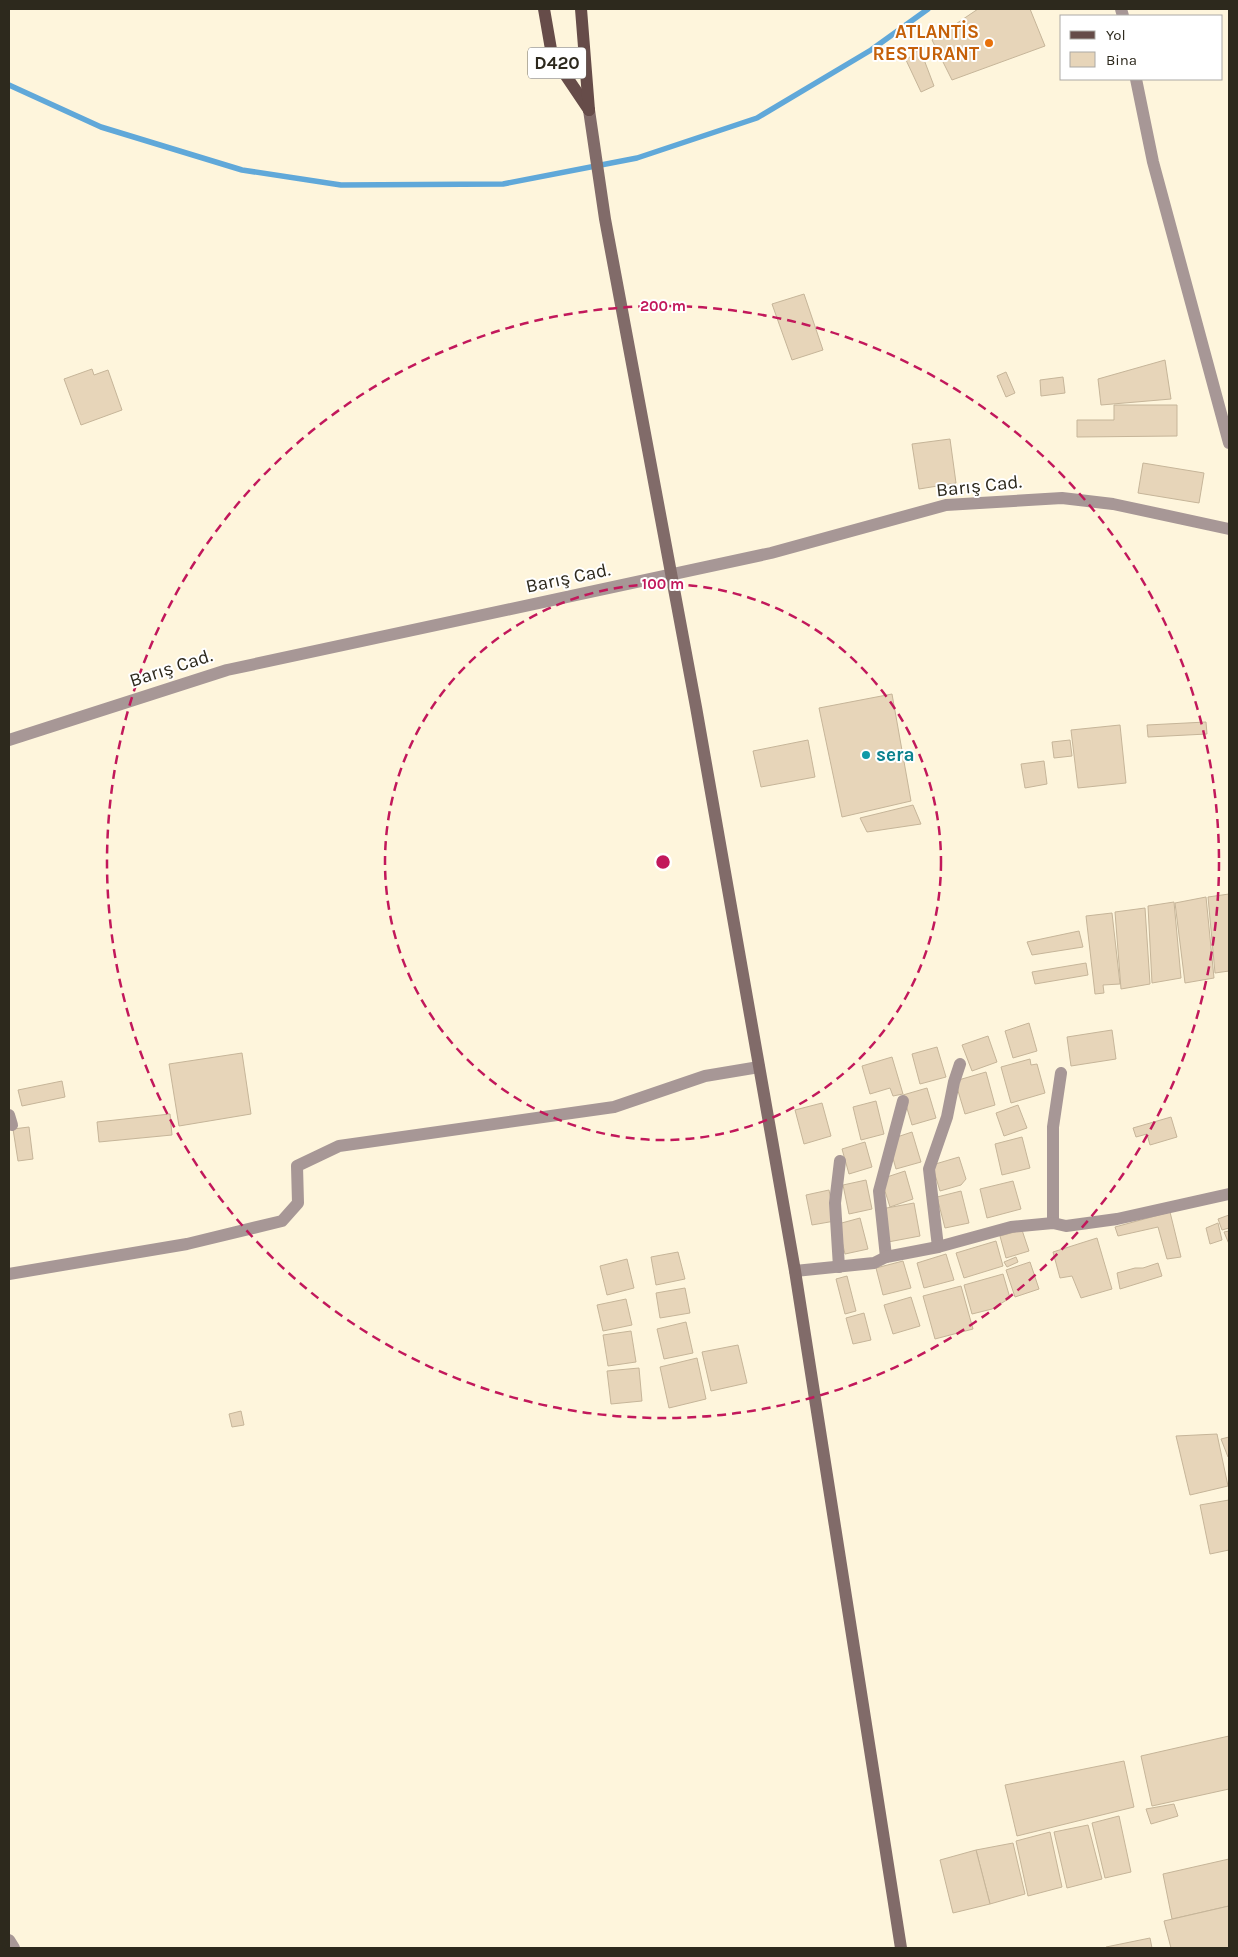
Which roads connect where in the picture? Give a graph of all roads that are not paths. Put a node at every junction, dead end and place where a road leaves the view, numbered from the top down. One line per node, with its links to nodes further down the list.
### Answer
1 (544, 9): 4 (main road, D420)
2 (581, 9): 4 (main road, D420)
3 (1136, 80): 5 (street)
4 (589, 110): 7 (main road)
5 (1229, 443)
6 (1229, 529): 7 (street, Barış Cad.)
7 (671, 575): 8 (street, Barış Cad.); 10 (main road)
8 (9, 740)
9 (960, 1064): 16 (street)
10 (759, 1067): 19 (main road); 20 (street)
11 (1061, 1073): 15 (street)
12 (903, 1102): 17 (street)
13 (840, 1161): 18 (street)
14 (1229, 1194): 15 (street)
15 (1054, 1223): 16 (street)
16 (938, 1247): 17 (street)
17 (886, 1257): 18 (street)
18 (839, 1267): 19 (street)
19 (795, 1271): 23 (main road)
20 (9, 1274)
21 (9, 1940): 22 (street)
22 (14, 1948)
23 (901, 1948)

